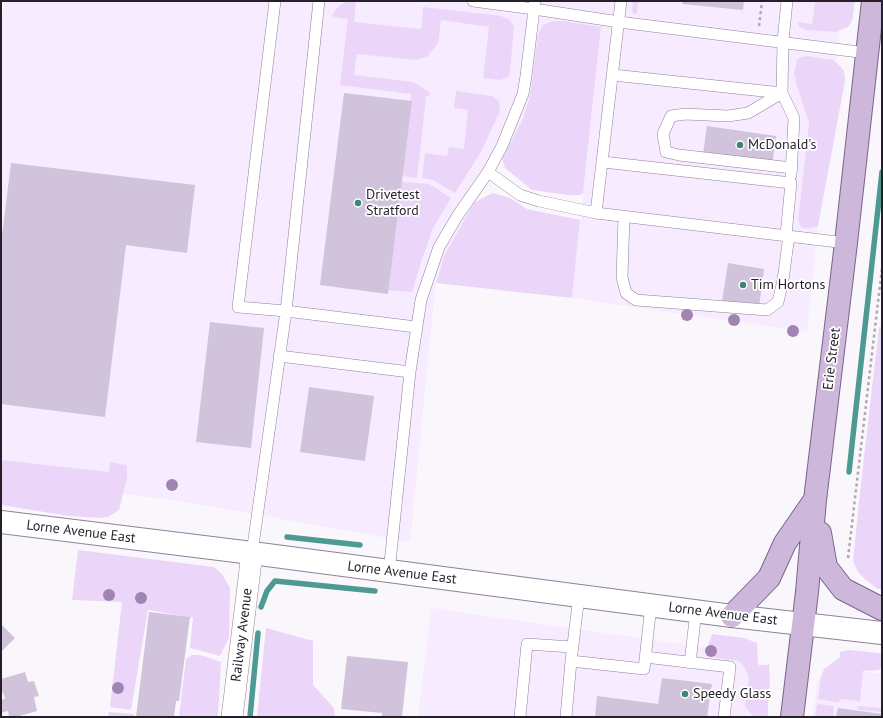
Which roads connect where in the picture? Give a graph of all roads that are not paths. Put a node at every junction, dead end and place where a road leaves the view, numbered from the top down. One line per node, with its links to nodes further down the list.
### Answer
1 (275, 1): 21 (lane)
2 (319, 1): 21 (lane)
3 (473, 1): 7 (lane)
4 (621, 1): 8 (lane)
5 (787, 1): 9 (lane)
6 (873, 1): 10 (main road, Erie Street)
7 (534, 5): 8 (lane); 15 (lane)
8 (619, 22): 9 (lane); 11 (lane)
9 (783, 41): 10 (lane); 12 (lane)
10 (867, 52): 20 (main road, Erie Street)
11 (613, 75): 12 (lane); 13 (lane)
12 (782, 93): 14 (lane); 14 (lane)
13 (603, 162): 16 (lane); 17 (lane)
14 (792, 168): 16 (lane)
15 (488, 172): 17 (lane); 22 (lane)
16 (791, 184): 19 (lane)
17 (596, 213): 18 (lane)
18 (624, 217): 19 (lane); 19 (lane)
19 (788, 235): 20 (lane)
20 (846, 243): 25 (main road, Erie Street)
21 (286, 311): 22 (lane); 23 (lane)
22 (416, 327): 24 (lane)
23 (280, 356): 24 (lane); 27 (lane)
24 (410, 372): 28 (lane)
25 (815, 500): 31 (main road); 33 (main road); 34 (main road, Erie Street)
26 (1, 522): 27 (main road, Lorne Avenue East)
27 (252, 553): 28 (main road, Lorne Avenue East); 40 (street, Railway Avenue)
28 (389, 572): 29 (main road, Lorne Avenue East)
29 (579, 596): 30 (main road, Lorne Avenue East); 36 (lane)
30 (651, 605): 32 (main road, Lorne Avenue East); 37 (lane)
31 (882, 609)
32 (696, 611): 33 (main road, Lorne Avenue East); 39 (lane)
33 (732, 616): 34 (main road, Lorne Avenue East)
34 (803, 623): 35 (main road, Lorne Avenue East); 44 (main road, Erie Street)
35 (882, 633)
36 (572, 647): 38 (lane); 41 (lane)
37 (645, 657): 38 (lane); 39 (lane)
38 (571, 661): 42 (lane)
39 (690, 663): 43 (lane)
40 (232, 717)
41 (520, 717)
42 (566, 717)
43 (724, 717)
44 (792, 717)

